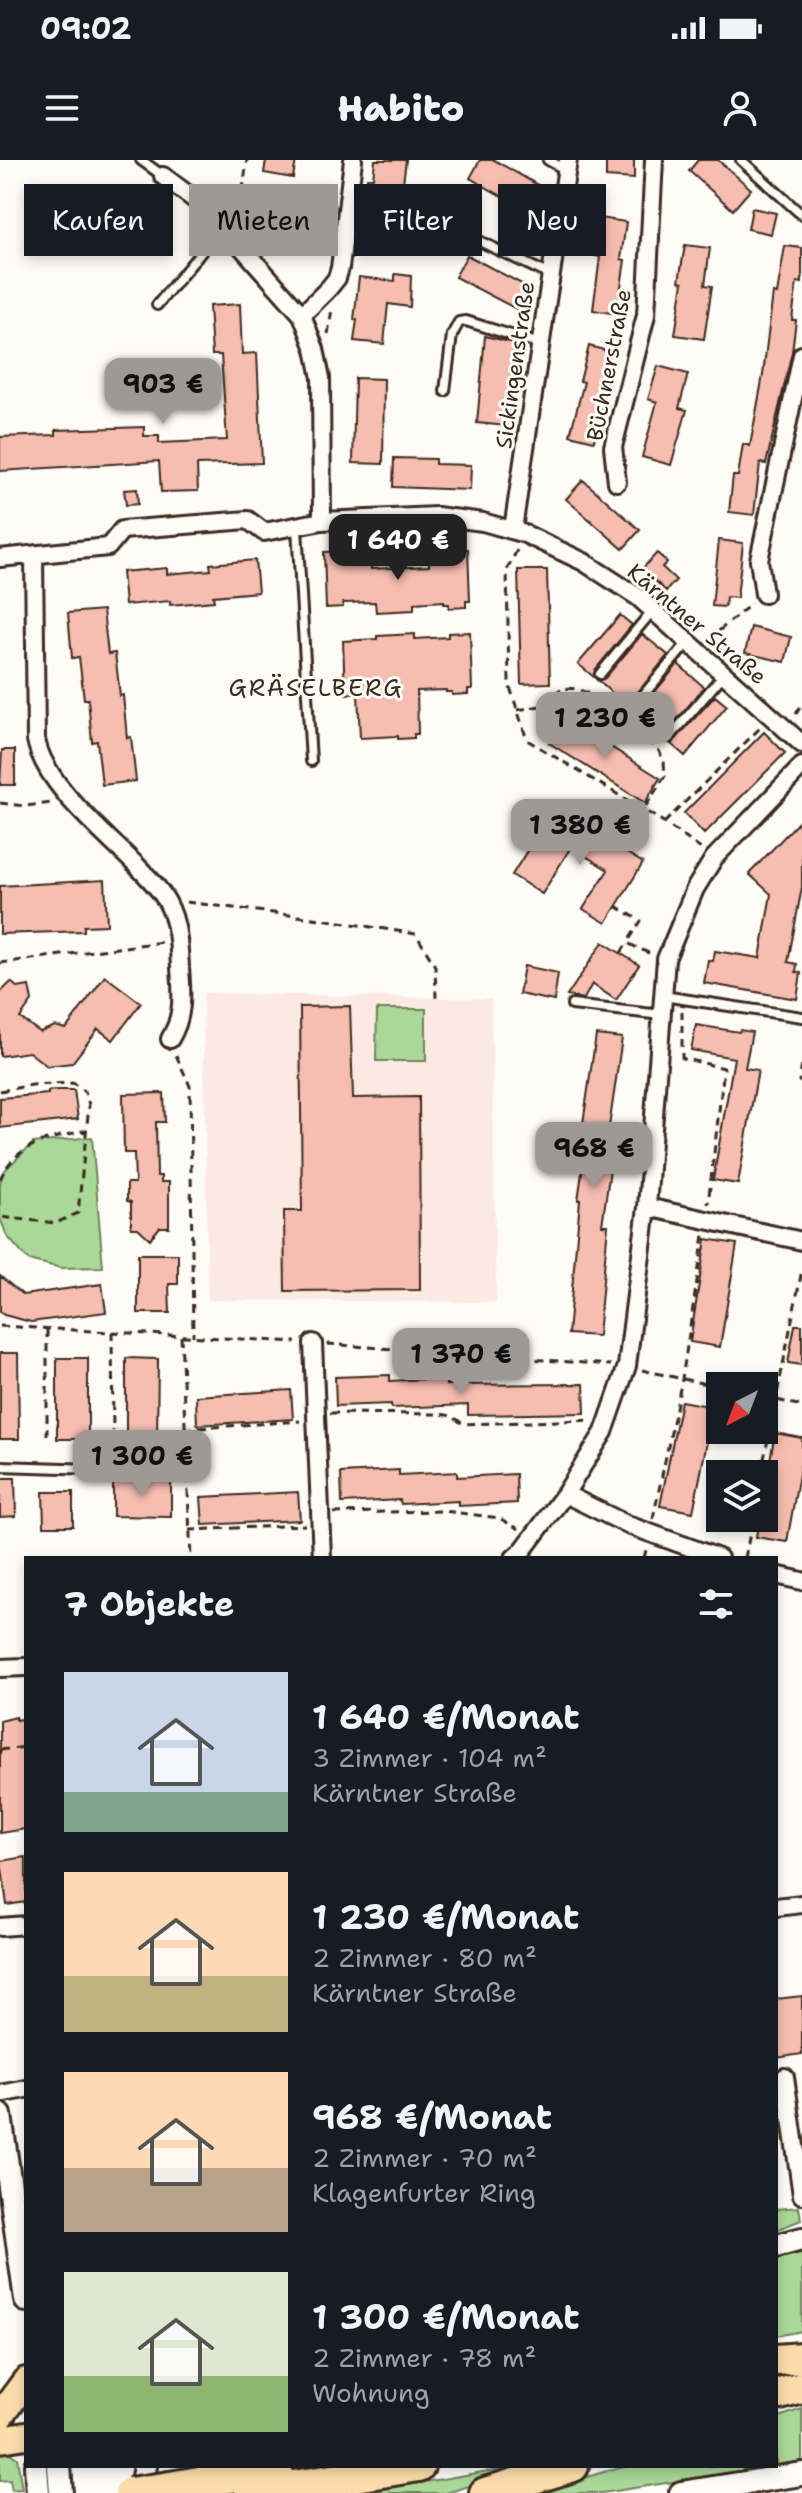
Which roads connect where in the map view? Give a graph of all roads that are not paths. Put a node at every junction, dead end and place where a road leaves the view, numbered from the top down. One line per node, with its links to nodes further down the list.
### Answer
1 (141, 160): 7 (lane)
2 (353, 160): 15 (street)
3 (548, 160): 6 (lane)
4 (654, 160): 19 (street, Büchnerstraße)
5 (741, 160): 9 (lane)
6 (567, 165): 13 (street, Sickingenstraße)
7 (163, 176): 8 (street)
8 (189, 195)
9 (802, 215)
10 (482, 242): 13 (lane)
11 (198, 256): 14 (lane)
12 (251, 256): 15 (street)
13 (551, 275): 16 (street, Sickingenstraße)
14 (157, 305)
15 (302, 315): 20 (street)
16 (541, 344): 18 (lane); 22 (street, Sickingenstraße)
17 (802, 355): 25 (street)
18 (445, 391)
19 (617, 482)
20 (322, 521): 21 (street, Kärntner Straße); 22 (street, Kärntner Straße)
21 (297, 528): 23 (street, Kärntner Straße); 33 (lane)
22 (519, 531): 26 (street, Kärntner Straße)
23 (34, 555): 24 (street, Kärntner Straße); 39 (street)
24 (0, 558)
25 (764, 594)
26 (654, 610): 27 (street, Kärntner Straße); 29 (lane)
27 (689, 641): 28 (street, Kärntner Straße); 30 (lane)
28 (725, 673): 31 (lane); 32 (street, Kärntner Straße)
29 (600, 674)
30 (634, 706)
31 (670, 737)
32 (802, 744)
33 (311, 761)
34 (799, 774): 35 (street)
35 (663, 996): 37 (street); 38 (lane)
36 (572, 1005): 37 (lane)
37 (662, 1015): 40 (street)
38 (802, 1017)
39 (170, 1039)
40 (647, 1207): 41 (street); 45 (street)
41 (802, 1241)
42 (313, 1343): 46 (street)
43 (0, 1466): 44 (lane)
44 (96, 1469)
45 (565, 1494): 47 (street); 48 (street)
46 (322, 1556)
47 (516, 1556)
48 (713, 1556)
49 (778, 1575): 50 (street)
50 (802, 1581)
51 (24, 1667): 52 (street)
52 (0, 1668)
53 (802, 1904): 54 (street)
54 (778, 1907)
55 (24, 1925): 56 (street)
56 (0, 1927)
57 (802, 2075): 58 (street)
58 (780, 2078): 62 (street)
59 (24, 2089): 60 (street)
60 (0, 2094)
61 (0, 2115): 65 (street)
62 (802, 2195)
63 (802, 2239): 64 (street)
64 (778, 2245)
65 (24, 2286)
66 (802, 2358): 67 (highway)
67 (778, 2360)
68 (802, 2366): 69 (highway)
69 (778, 2372)
70 (24, 2384): 73 (main road)
71 (802, 2388): 72 (highway)
72 (778, 2394)
73 (0, 2416)
74 (24, 2435): 75 (main road)
75 (0, 2439)
76 (36, 2468): 84 (street)
77 (59, 2468): 85 (street)
78 (146, 2468): 83 (street)
79 (283, 2468): 83 (highway)
80 (406, 2468): 87 (highway)
81 (566, 2468): 88 (highway)
82 (802, 2474): 89 (street)
83 (155, 2490): 86 (highway, bridge)
84 (38, 2493)
85 (61, 2493)
86 (130, 2493)
87 (250, 2493)
88 (485, 2493)
89 (681, 2493)

